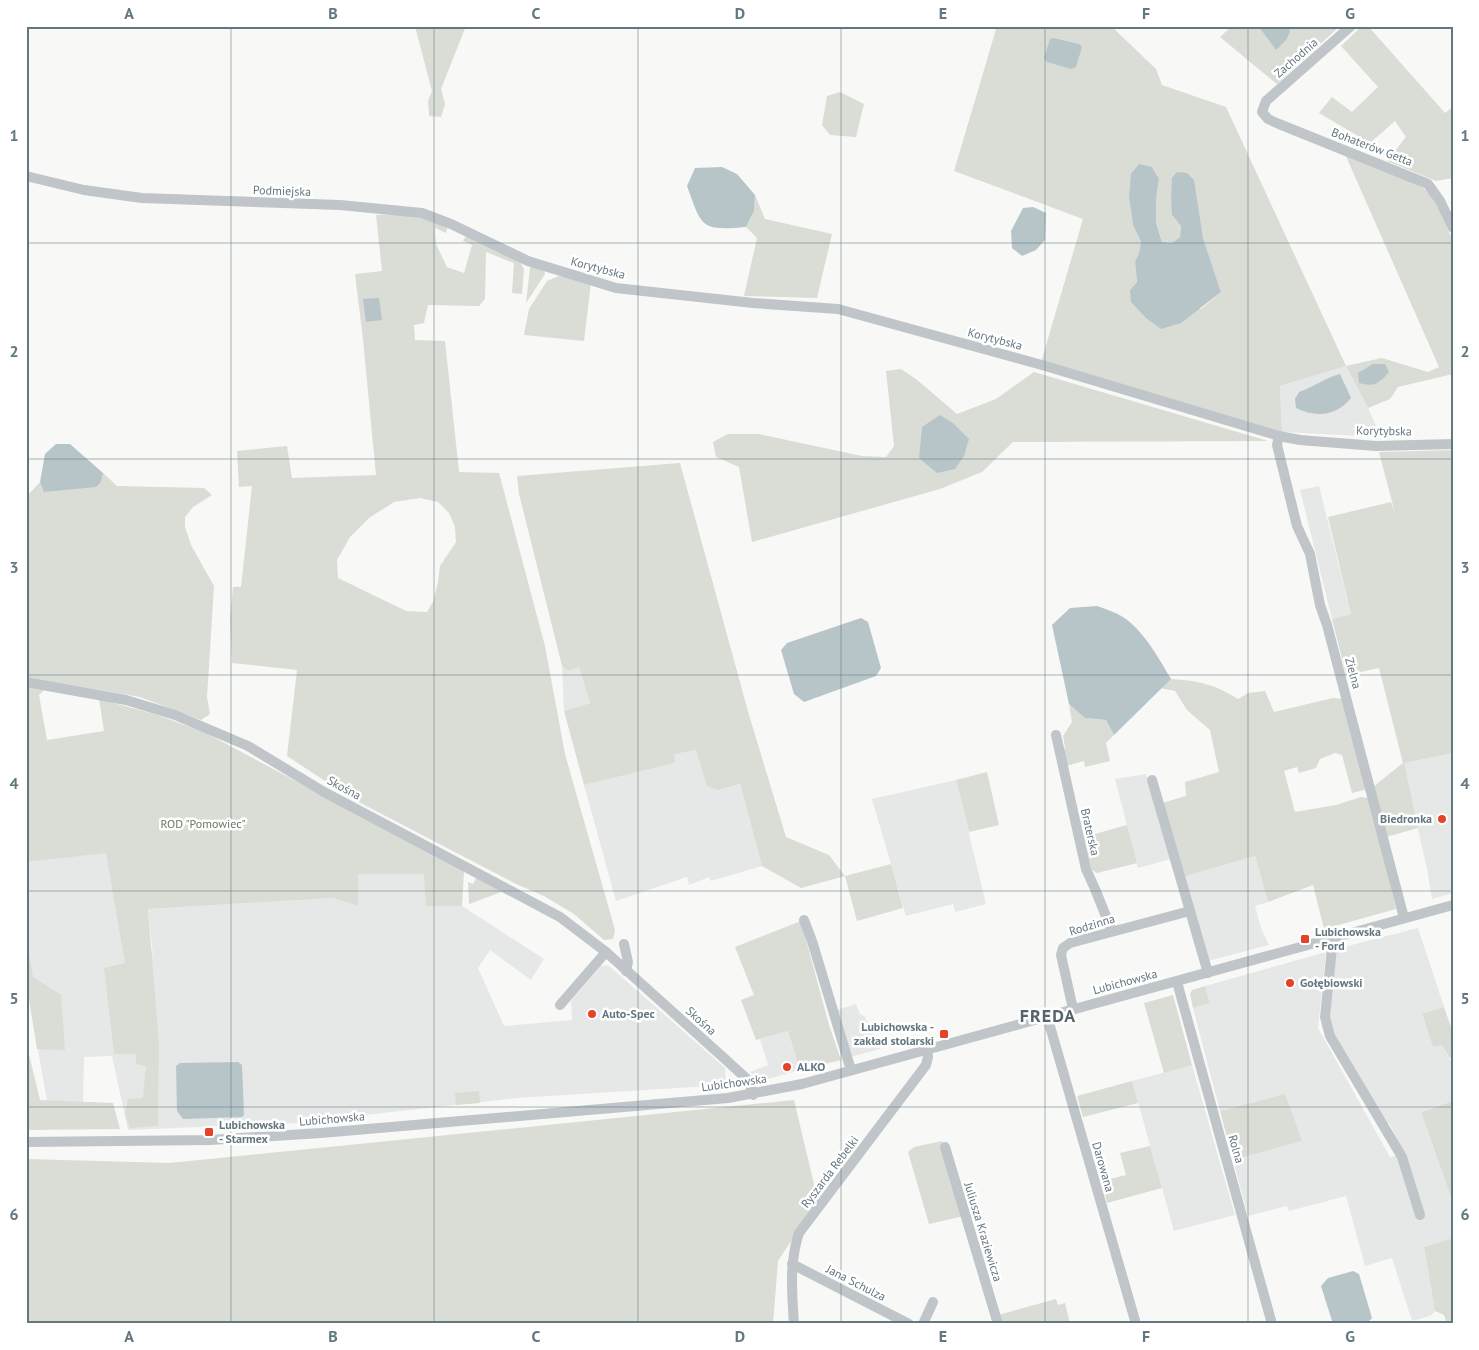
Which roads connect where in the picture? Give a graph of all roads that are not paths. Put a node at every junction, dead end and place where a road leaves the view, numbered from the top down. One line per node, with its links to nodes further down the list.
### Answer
1 (1351, 26): 2 (street, Zachodnia)
2 (1262, 112): 4 (street, Bohaterów Getta)
3 (26, 176): 5 (street, Podmiejska)
4 (1453, 228)
5 (528, 261): 6 (street, Korytybska)
6 (1279, 436): 7 (street, Korytybska); 13 (street, Zielna)
7 (1453, 444)
8 (26, 682): 18 (street, Skośna)
9 (1056, 735): 15 (street, Braterska)
10 (1152, 780): 12 (street)
11 (1453, 905): 13 (street, Lubichowska)
12 (1190, 911): 15 (street, Rodzinna); 20 (street)
13 (1404, 918): 16 (street, Lubichowska)
14 (804, 920): 26 (street)
15 (1112, 931): 23 (street, Rodzinna)
16 (1333, 938): 20 (street, Lubichowska); 30 (street)
17 (624, 944): 19 (street)
18 (606, 952): 19 (street, Skośna); 22 (street)
19 (626, 971): 27 (street, Skośna)
20 (1208, 974): 21 (street, Lubichowska)
21 (1176, 982): 23 (street, Lubichowska); 38 (street, Rolna)
22 (560, 1006)
23 (1073, 1009): 24 (street, Lubichowska)
24 (1047, 1016): 25 (street, Lubichowska); 37 (street, Darowana)
25 (927, 1050): 26 (street, Lubichowska); 31 (street, Ryszarda Rebelki)
26 (851, 1070): 27 (street, Lubichowska)
27 (753, 1094): 28 (street, Lubichowska)
28 (26, 1142)
29 (945, 1147): 36 (street, Juliusza Kraziewicza)
30 (1420, 1215)
31 (792, 1264): 33 (street, Ryszarda Rebelki); 34 (street, Jana Schulza)
32 (933, 1302): 35 (street)
33 (794, 1324)
34 (909, 1324)
35 (923, 1324)
36 (998, 1324)
37 (1136, 1324)
38 (1272, 1324)

